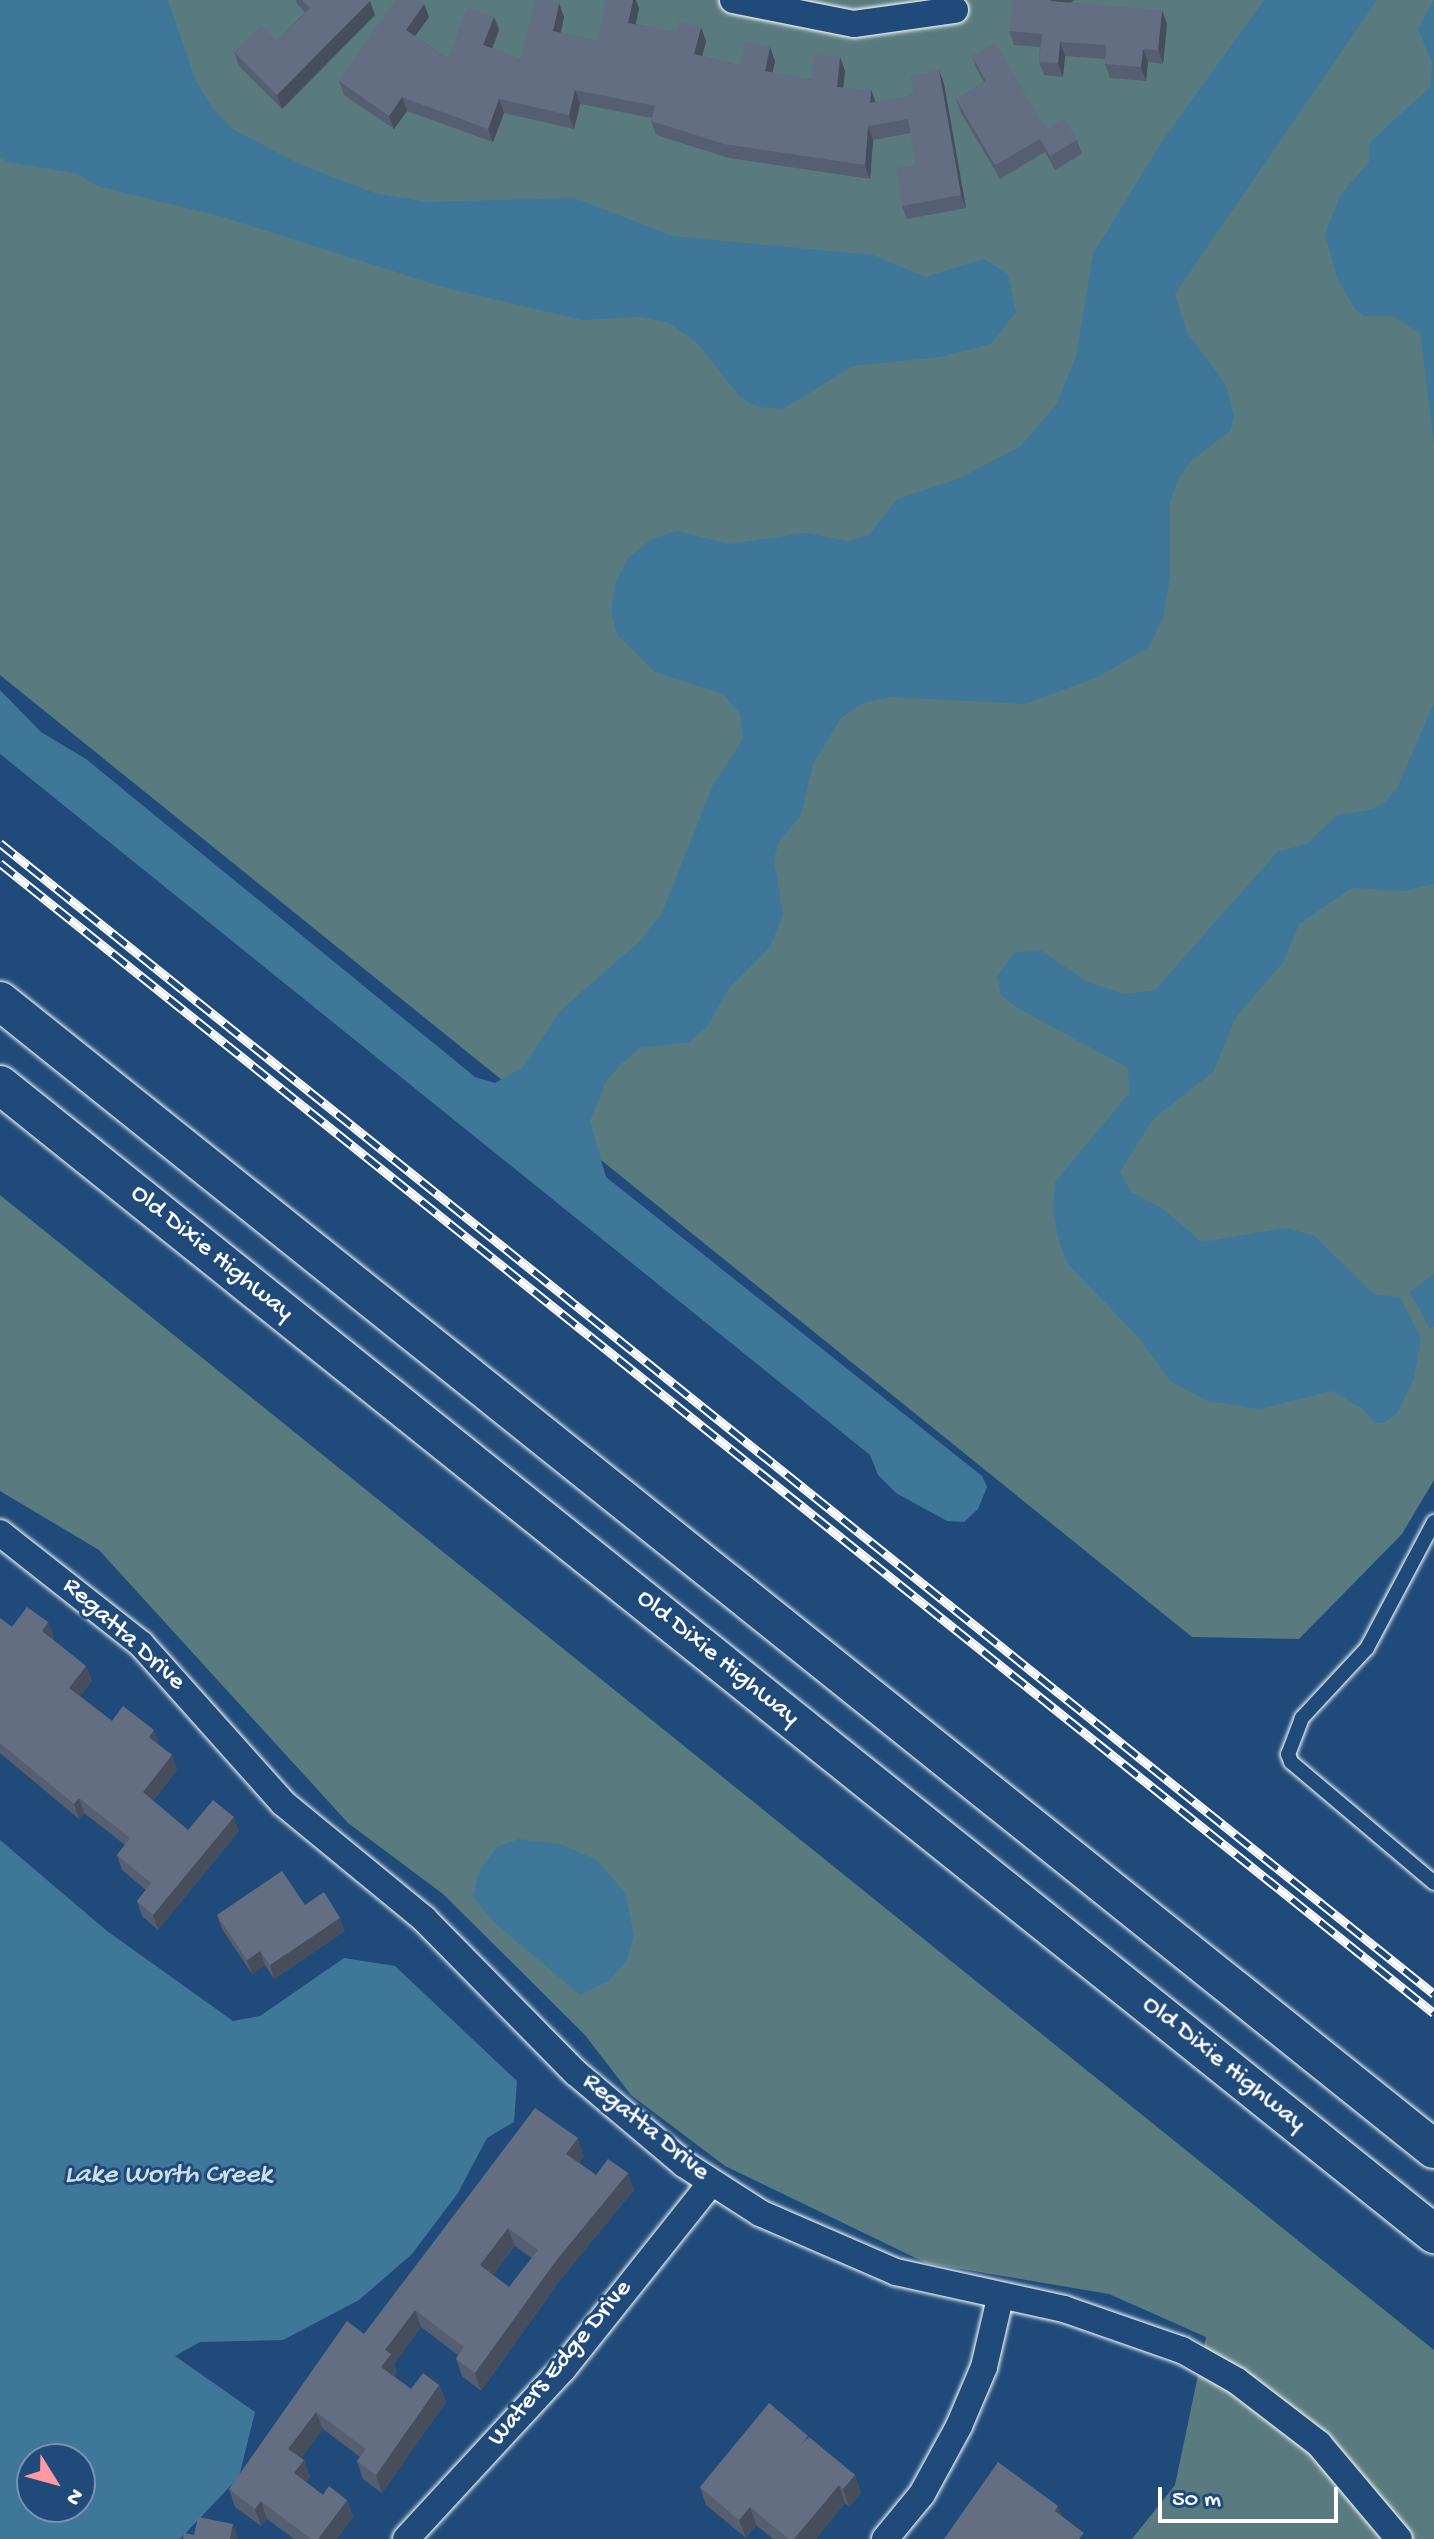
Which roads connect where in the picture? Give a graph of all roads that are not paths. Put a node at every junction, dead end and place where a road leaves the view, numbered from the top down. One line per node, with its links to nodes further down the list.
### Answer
1 (733, 0): 2 (street)
2 (955, 10)
3 (0, 1001): 8 (main road)
4 (0, 1085): 10 (main road, Old Dixie Highway)
5 (1434, 1522): 7 (lane)
6 (0, 1533): 9 (street, Regatta Drive)
7 (1434, 1883)
8 (1434, 2149)
9 (711, 2183): 11 (street, Regatta Drive); 12 (street, Waters Edge Drive)
10 (1434, 2234)
11 (1000, 2298): 13 (street); 14 (street, Regatta Drive)
12 (406, 2539)
13 (885, 2539)
14 (1399, 2539)

